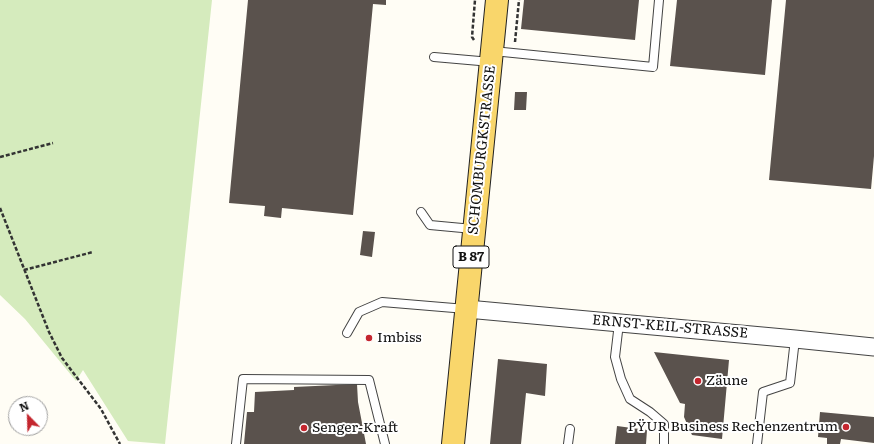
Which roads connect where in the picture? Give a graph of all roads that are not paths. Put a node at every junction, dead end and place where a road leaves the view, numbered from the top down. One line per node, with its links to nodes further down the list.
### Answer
1 (497, 0): 3 (main road, SCHOMBURGKSTRASSE / B 87)
2 (659, 0): 3 (lane)
3 (492, 56): 4 (lane); 6 (main road, SCHOMBURGKSTRASSE / B 87)
4 (434, 58)
5 (420, 212): 6 (lane)
6 (473, 229): 7 (main road, SCHOMBURGKSTRASSE / B 87)
7 (467, 309): 8 (street, ERNST-KEIL-STRASSE); 9 (lane); 15 (main road, SCHOMBURGKSTRASSE / B 87)
8 (619, 322): 10 (street, ERNST-KEIL-STRASSE); 17 (lane)
9 (347, 333)
10 (795, 338): 11 (street, ERNST-KEIL-STRASSE); 18 (lane)
11 (874, 347)
12 (570, 429): 16 (lane)
13 (236, 444): 14 (lane)
14 (384, 444)
15 (452, 444)
16 (568, 444)
17 (664, 444)
18 (757, 444)

